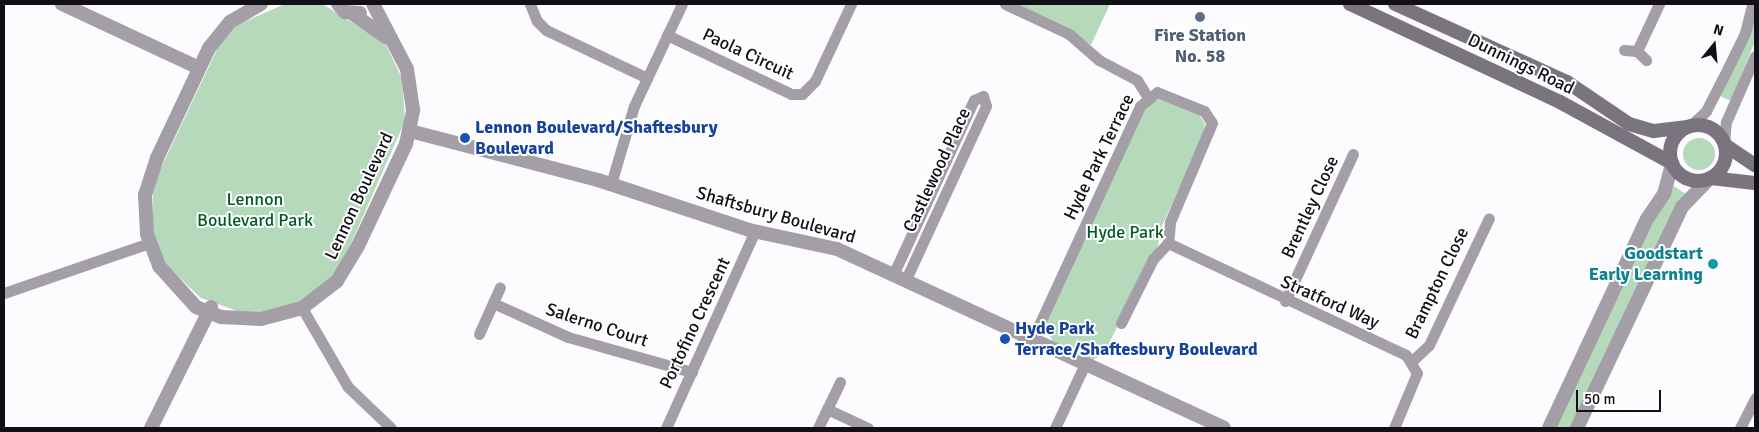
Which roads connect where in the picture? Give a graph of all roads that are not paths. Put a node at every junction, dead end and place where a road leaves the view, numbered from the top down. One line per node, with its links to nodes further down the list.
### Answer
1 (62, 4): 20 (street)
2 (261, 4): 20 (street, Lennon Boulevard)
3 (371, 4): 13 (street); 15 (street, Lennon Boulevard)
4 (530, 4): 21 (street)
5 (682, 4): 14 (street)
6 (851, 4): 14 (street, Paola Circuit)
7 (1005, 4): 22 (street)
8 (1350, 4): 27 (main road, Dunnings Road)
9 (1395, 4): 23 (main road, Dunnings Road)
10 (1659, 4): 17 (street)
11 (1754, 4): 23 (street)
12 (336, 5): 13 (street)
13 (353, 14): 15 (street)
14 (667, 35): 21 (street)
15 (394, 44): 24 (street, Lennon Boulevard)
16 (1624, 50): 17 (street)
17 (1637, 51): 19 (street)
18 (1755, 56): 25 (street)
19 (1646, 60)
20 (198, 68): 34 (street, Lennon Boulevard)
21 (647, 78): 31 (street)
22 (1147, 96): 35 (street, Hyde Park Terrace); 45 (street, Hyde Park Terrace)
23 (1689, 127): 25 (main road); 27 (main road)
24 (410, 132): 31 (street, Shaftsbury Boulevard); 42 (street, Lennon Boulevard)
25 (1724, 144): 28 (main road); 29 (main road)
26 (1353, 154): 39 (street, Brentley Close)
27 (1672, 163): 29 (main road); 60 (street)
28 (1755, 165)
29 (1710, 179): 30 (main road); 61 (street)
30 (1755, 183)
31 (611, 184): 33 (street, Shaftsbury Boulevard)
32 (1489, 218): 46 (street, Brampton Close)
33 (756, 232): 36 (street, Shaftsbury Boulevard); 48 (street, Portofino Crescent)
34 (149, 243): 38 (street); 41 (street, Lennon Boulevard)
35 (1168, 243): 39 (street, Stratford Way); 43 (street)
36 (899, 278): 36 (street, Castlewood Place); 45 (street, Shaftsbury Boulevard)
37 (500, 287): 40 (street)
38 (4, 294)
39 (1286, 301): 46 (street, Stratford Way)
40 (493, 304): 44 (street); 48 (street, Salerno Court)
41 (206, 308): 42 (street, Lennon Boulevard); 52 (street)
42 (302, 308): 53 (street)
43 (1122, 323)
44 (479, 334)
45 (1032, 340): 47 (street, Shaftsbury Boulevard)
46 (1412, 361): 59 (street)
47 (1086, 364): 57 (street); 58 (street, Shaftsbury Boulevard)
48 (692, 372): 54 (street, Portofino Crescent)
49 (840, 382): 51 (street)
50 (1755, 398): 62 (street)
51 (827, 410): 55 (street); 56 (street)
52 (151, 428)
53 (391, 428)
54 (666, 428)
55 (818, 428)
56 (868, 428)
57 (1055, 428)
58 (1224, 428)
59 (1394, 428)
60 (1549, 428)
61 (1577, 428)
62 (1740, 428)

